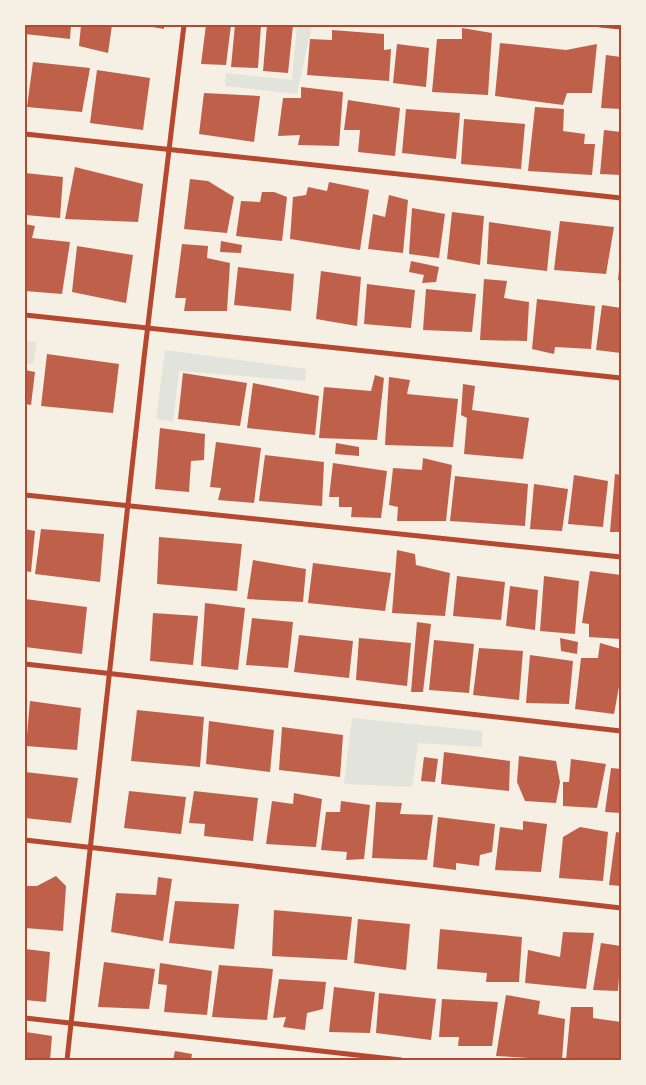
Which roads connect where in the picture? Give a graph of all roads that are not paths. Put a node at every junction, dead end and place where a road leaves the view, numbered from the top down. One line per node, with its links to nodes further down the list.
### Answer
1 (184, 25): 5 (street)
2 (600, 25): 3 (street)
3 (621, 27)
4 (25, 134): 5 (street)
5 (169, 149): 6 (street); 8 (street)
6 (621, 198)
7 (25, 315): 8 (street)
8 (148, 327): 9 (street); 11 (street)
9 (621, 378)
10 (25, 495): 11 (street)
11 (128, 506): 12 (street); 14 (street)
12 (621, 557)
13 (25, 664): 14 (street)
14 (110, 673): 15 (street); 17 (street)
15 (621, 731)
16 (25, 840): 17 (street)
17 (92, 847): 18 (street); 20 (street)
18 (621, 908)
19 (25, 1018): 20 (street)
20 (71, 1023): 21 (street); 22 (street)
21 (67, 1060)
22 (401, 1060)

